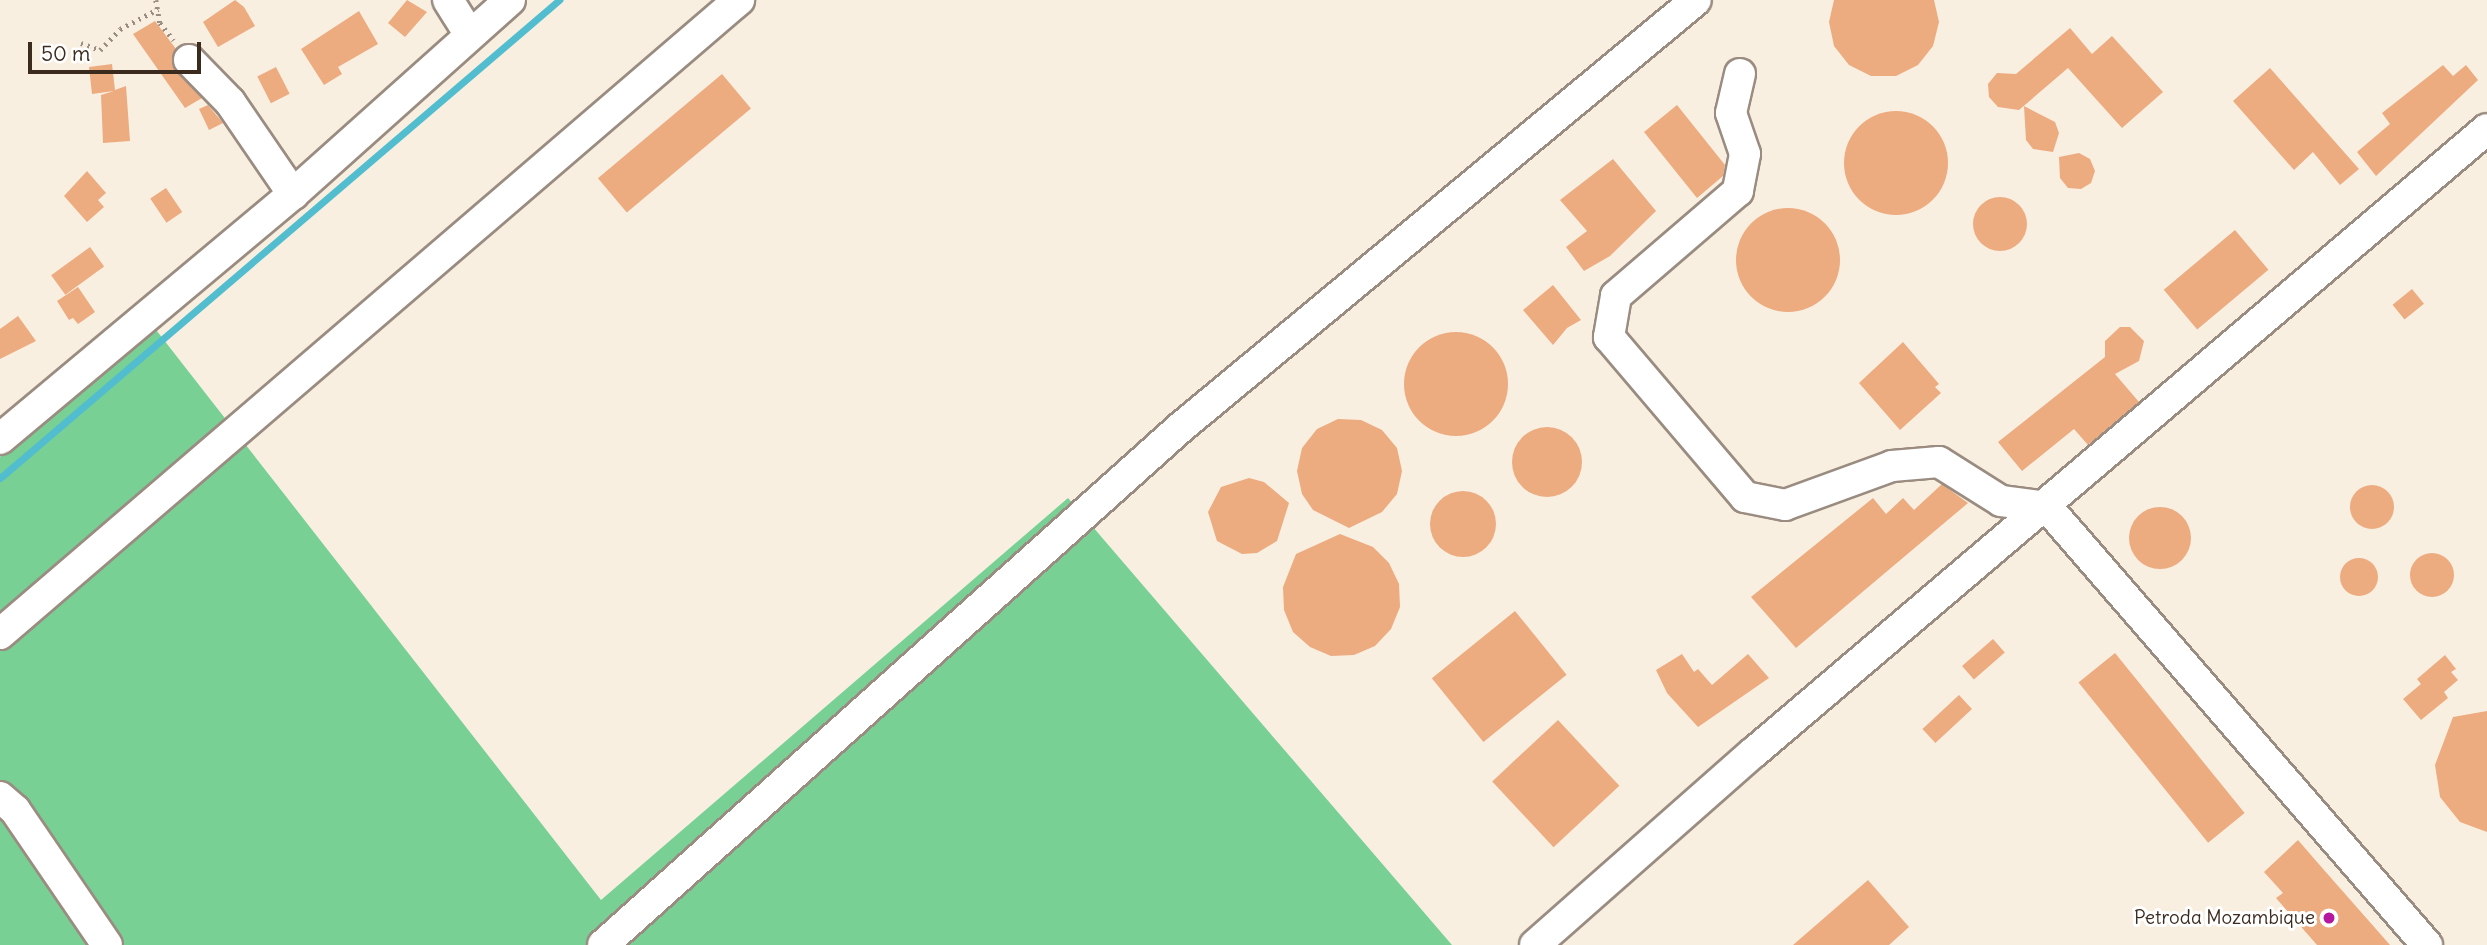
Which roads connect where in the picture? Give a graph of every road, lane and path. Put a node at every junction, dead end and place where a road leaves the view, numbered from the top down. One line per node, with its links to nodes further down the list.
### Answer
1 (156, 0): 6 (path)
2 (448, 0): 7 (street)
3 (510, 0): 7 (street)
4 (738, 0): 15 (street)
5 (1696, 0): 18 (street)
6 (158, 9): 8 (path); 9 (path)
7 (470, 35): 12 (street)
8 (81, 43)
9 (189, 60): 12 (street)
10 (1740, 74): 14 (street)
11 (2487, 128): 14 (street)
12 (293, 194): 13 (street)
13 (0, 439)
14 (2047, 507): 19 (street); 20 (street)
15 (0, 634)
16 (0, 797): 17 (street)
17 (107, 945)
18 (603, 945)
19 (1535, 945)
20 (2427, 945)

